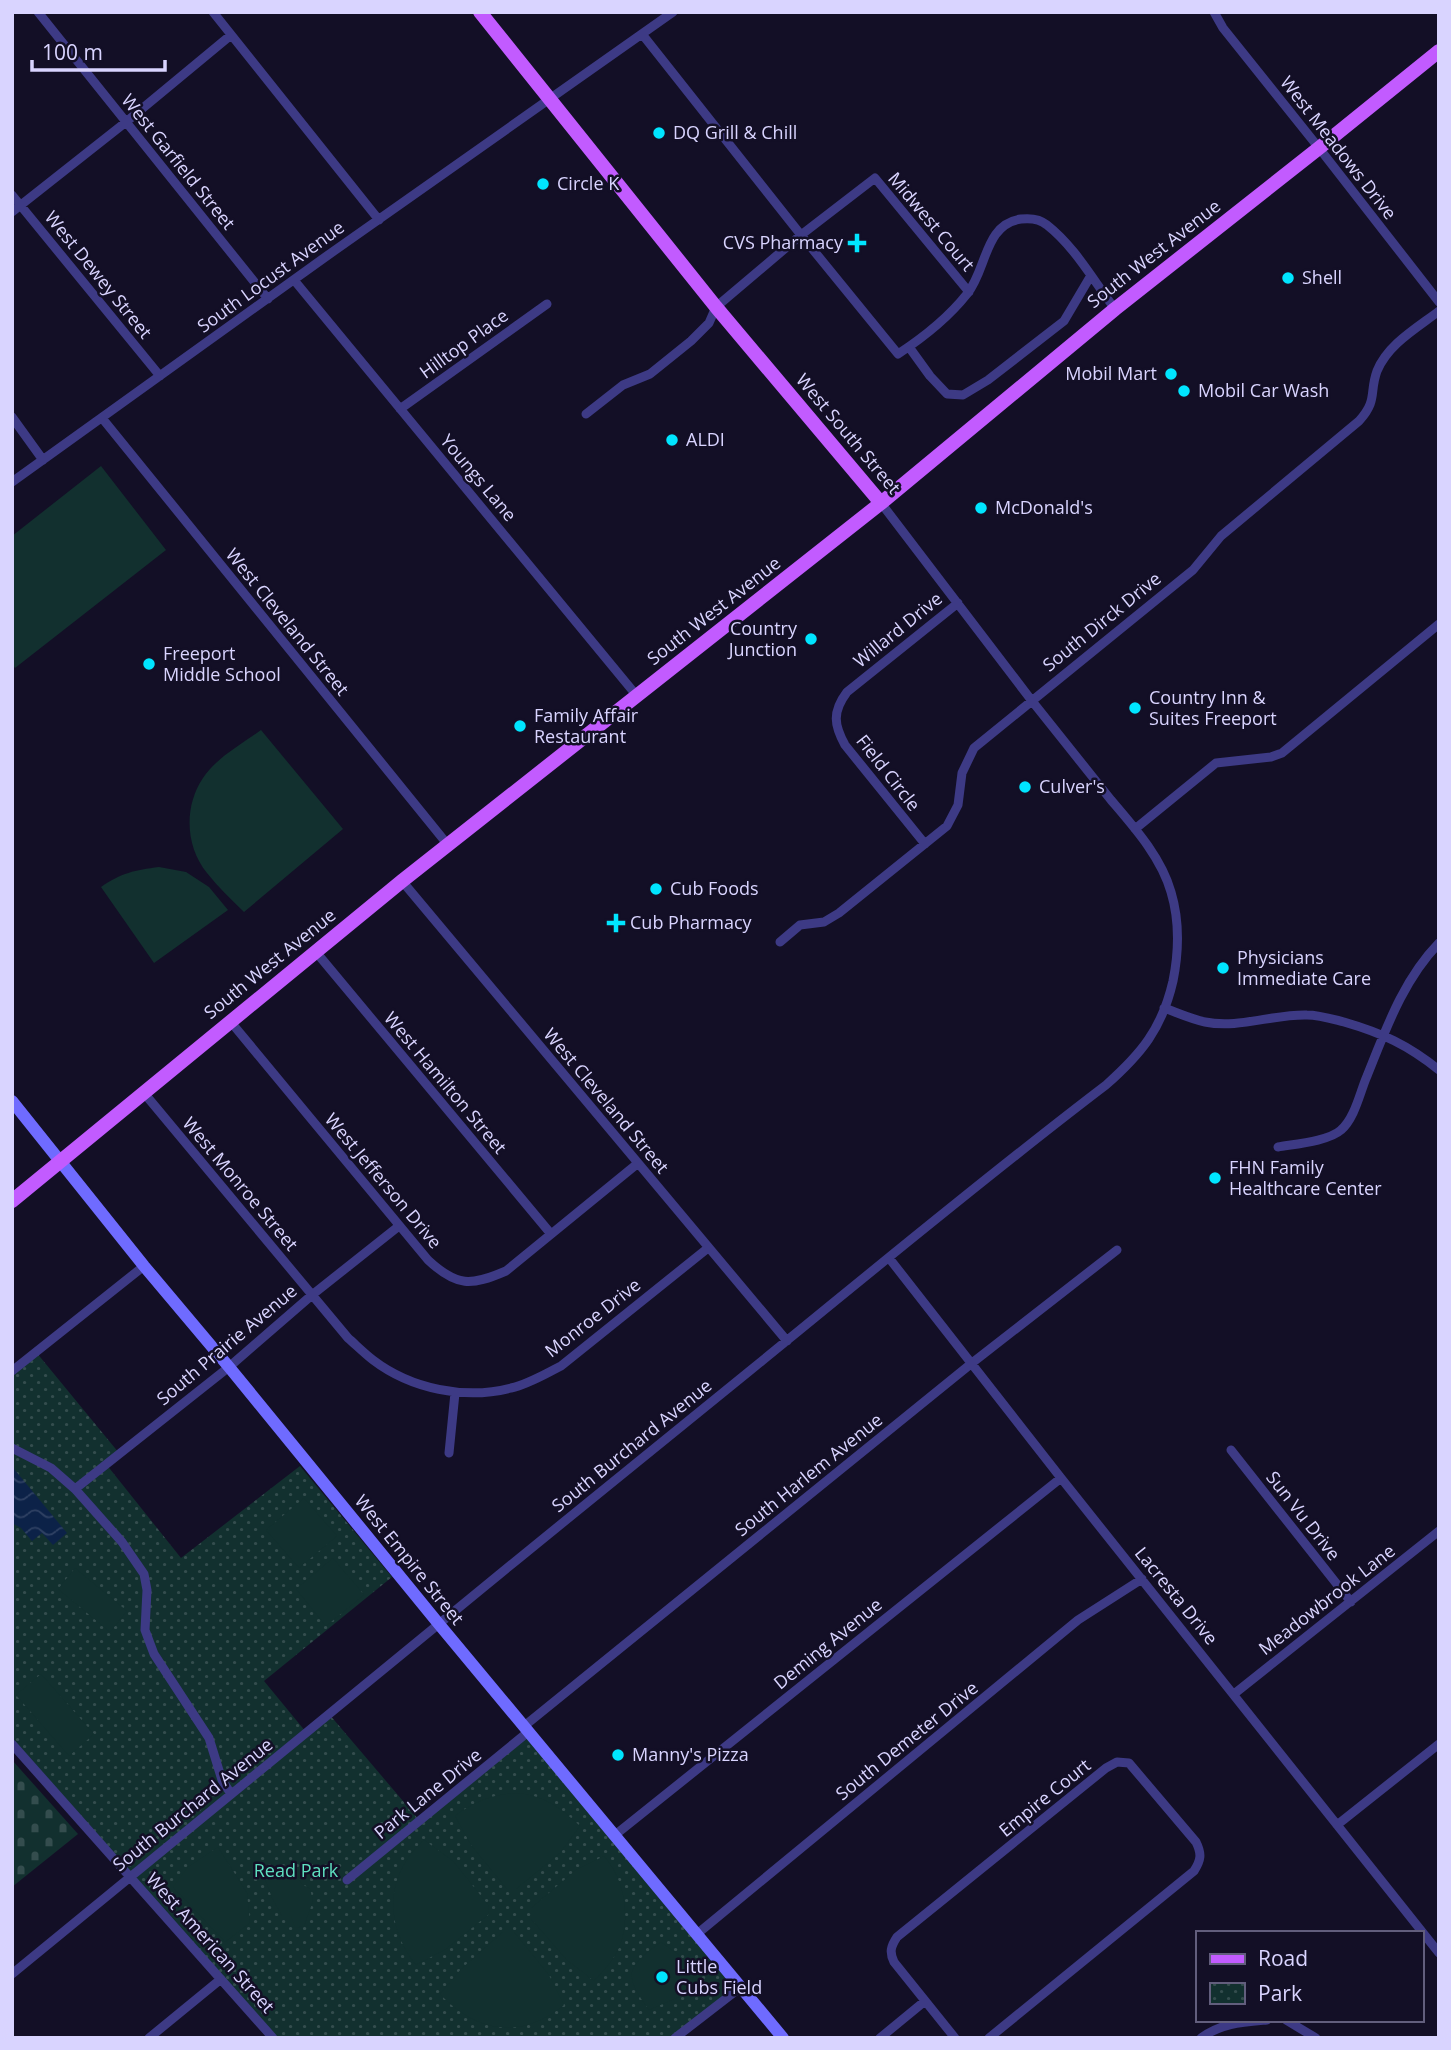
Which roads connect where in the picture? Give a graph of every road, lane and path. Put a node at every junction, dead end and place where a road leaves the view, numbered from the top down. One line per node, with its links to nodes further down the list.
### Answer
1 (38, 12): 10 (street, West Garfield Street)
2 (213, 12): 7 (street)
3 (480, 12): 9 (main road, West South Street)
4 (673, 12): 6 (street, South Locust Avenue)
5 (1214, 12): 11 (street, West Meadows Drive)
6 (642, 34): 9 (street, South Locust Avenue); 15 (street)
7 (231, 35): 10 (street); 14 (street)
8 (1439, 51): 11 (main road, South West Avenue)
9 (549, 100): 14 (street, South Locust Avenue); 22 (main road, West South Street)
10 (126, 122): 13 (street); 19 (street, West Garfield Street)
11 (1319, 148): 20 (street, West Meadows Drive); 23 (main road, South West Avenue)
12 (12, 195): 13 (street, West Dewey Street)
13 (16, 209): 26 (street, West Dewey Street)
14 (379, 220): 17 (street, South Locust Avenue)
15 (801, 235): 18 (street, Midwest Court); 22 (street, Midwest Court); 25 (street)
16 (1090, 277): 18 (street, Midwest Court); 23 (street, Midwest Court); 25 (street)
17 (294, 280): 19 (street, South Locust Avenue); 27 (street, Youngs Lane)
18 (969, 292): 25 (street, Midwest Court)
19 (268, 299): 26 (street, South Locust Avenue)
20 (1439, 302)
21 (547, 304): 27 (street, Hilltop Place)
22 (716, 307): 28 (street, Midwest Court); 33 (main road, West South Street)
23 (1115, 309): 33 (main road, South West Avenue)
24 (1439, 311): 38 (street, South Dirck Drive)
25 (909, 347)
26 (160, 376): 30 (street, South Locust Avenue)
27 (400, 409): 37 (street, Youngs Lane)
28 (586, 414)
29 (12, 416): 31 (street)
30 (102, 418): 31 (street, South Locust Avenue); 41 (street, West Cleveland Street)
31 (43, 460): 32 (street, South Locust Avenue)
32 (12, 482)
33 (881, 503): 34 (street, West South Street); 37 (main road, South West Avenue)
34 (958, 603): 36 (street, Willard Drive); 38 (street, West South Street)
35 (1439, 624): 39 (street)
36 (858, 683): 40 (street, Field Circle)
37 (638, 696): 41 (main road, South West Avenue)
38 (1031, 700): 39 (street, West South Street); 40 (street, South Dirck Drive)
39 (1135, 829): 43 (street, West South Street)
40 (925, 844): 44 (street, South Dirck Drive)
41 (448, 845): 42 (main road, South West Avenue)
42 (402, 881): 46 (main road, South West Avenue); 55 (street, West Cleveland Street)
43 (1171, 891): 47 (street, South Burchard Avenue)
44 (780, 942)
45 (1439, 943): 49 (street)
46 (316, 952): 48 (main road, South West Avenue); 58 (street, West Hamilton Street)
47 (1164, 1009): 49 (street); 61 (street, South Burchard Avenue)
48 (230, 1021): 51 (main road, South West Avenue); 57 (street, West Jefferson Drive)
49 (1384, 1035): 50 (street); 53 (street)
50 (1439, 1070)
51 (144, 1093): 54 (main road, South West Avenue); 63 (street, West Monroe Street)
52 (12, 1101): 54 (main road, West Empire Street)
53 (1279, 1147)
54 (61, 1162): 56 (main road, South West Avenue); 62 (main road, West Empire Street)
55 (637, 1164): 58 (street, West Jefferson Drive); 59 (street, West Cleveland Street)
56 (12, 1201)
57 (400, 1226): 58 (street, West Jefferson Drive); 63 (street, South Prairie Avenue)
58 (551, 1234)
59 (708, 1248): 64 (street, West Cleveland Street); 68 (street, Monroe Drive)
60 (1117, 1250): 65 (street, South Harlem Avenue)
61 (889, 1258): 64 (street, South Burchard Avenue); 65 (street, Lacresta Drive)
62 (144, 1266): 66 (main road, West Empire Street); 67 (street)
63 (312, 1295): 66 (street, South Prairie Avenue); 68 (street, Monroe Drive)
64 (787, 1341): 77 (street, South Burchard Avenue)
65 (972, 1363): 72 (street, Lacresta Drive); 79 (street, South Harlem Avenue)
66 (229, 1367): 73 (street, South Prairie Avenue); 77 (main road, West Empire Street)
67 (12, 1371)
68 (455, 1393): 71 (street)
69 (12, 1448): 73 (street)
70 (1231, 1450): 76 (street, Sun Vu Drive)
71 (449, 1453)
72 (1061, 1478): 75 (street, Lacresta Drive); 84 (street, Deming Avenue)
73 (75, 1489): 82 (street)
74 (1439, 1531): 76 (street, Meadowbrook Lane)
75 (1142, 1578): 78 (street, Lacresta Drive); 89 (street, South Demeter Drive)
76 (1351, 1602): 78 (street, Meadowbrook Lane)
77 (438, 1623): 79 (main road, West Empire Street); 82 (street, South Burchard Avenue)
78 (1234, 1694): 83 (street, Lacresta Drive)
79 (526, 1730): 84 (main road, West Empire Street); 86 (street, Park Lane Drive)
80 (12, 1744): 85 (street, West American Street)
81 (1439, 1744): 83 (street)
82 (231, 1794): 85 (street, South Burchard Avenue)
83 (1337, 1825): 87 (street, Lacresta Drive)
84 (615, 1835): 89 (main road, West Empire Street)
85 (130, 1877): 91 (street, South Burchard Avenue); 92 (street, West American Street)
86 (347, 1880)
87 (1421, 1931)
88 (1423, 1933): 90 (street, Lacresta Drive)
89 (697, 1934): 93 (main road, West Empire Street)
90 (1439, 1953)
91 (12, 1974)
92 (221, 1979): 97 (street); 98 (street, West American Street)
93 (741, 1987): 99 (street); 100 (main road, West Empire Street)
94 (925, 2001): 101 (street); 102 (street, Empire Court); 103 (street, Empire Court)
95 (1244, 2022): 104 (street)
96 (1289, 2022): 105 (street)
97 (149, 2038)
98 (273, 2038)
99 (676, 2038)
100 (783, 2038)
101 (880, 2038)
102 (955, 2038)
103 (989, 2038)
104 (1201, 2038)
105 (1316, 2038)

